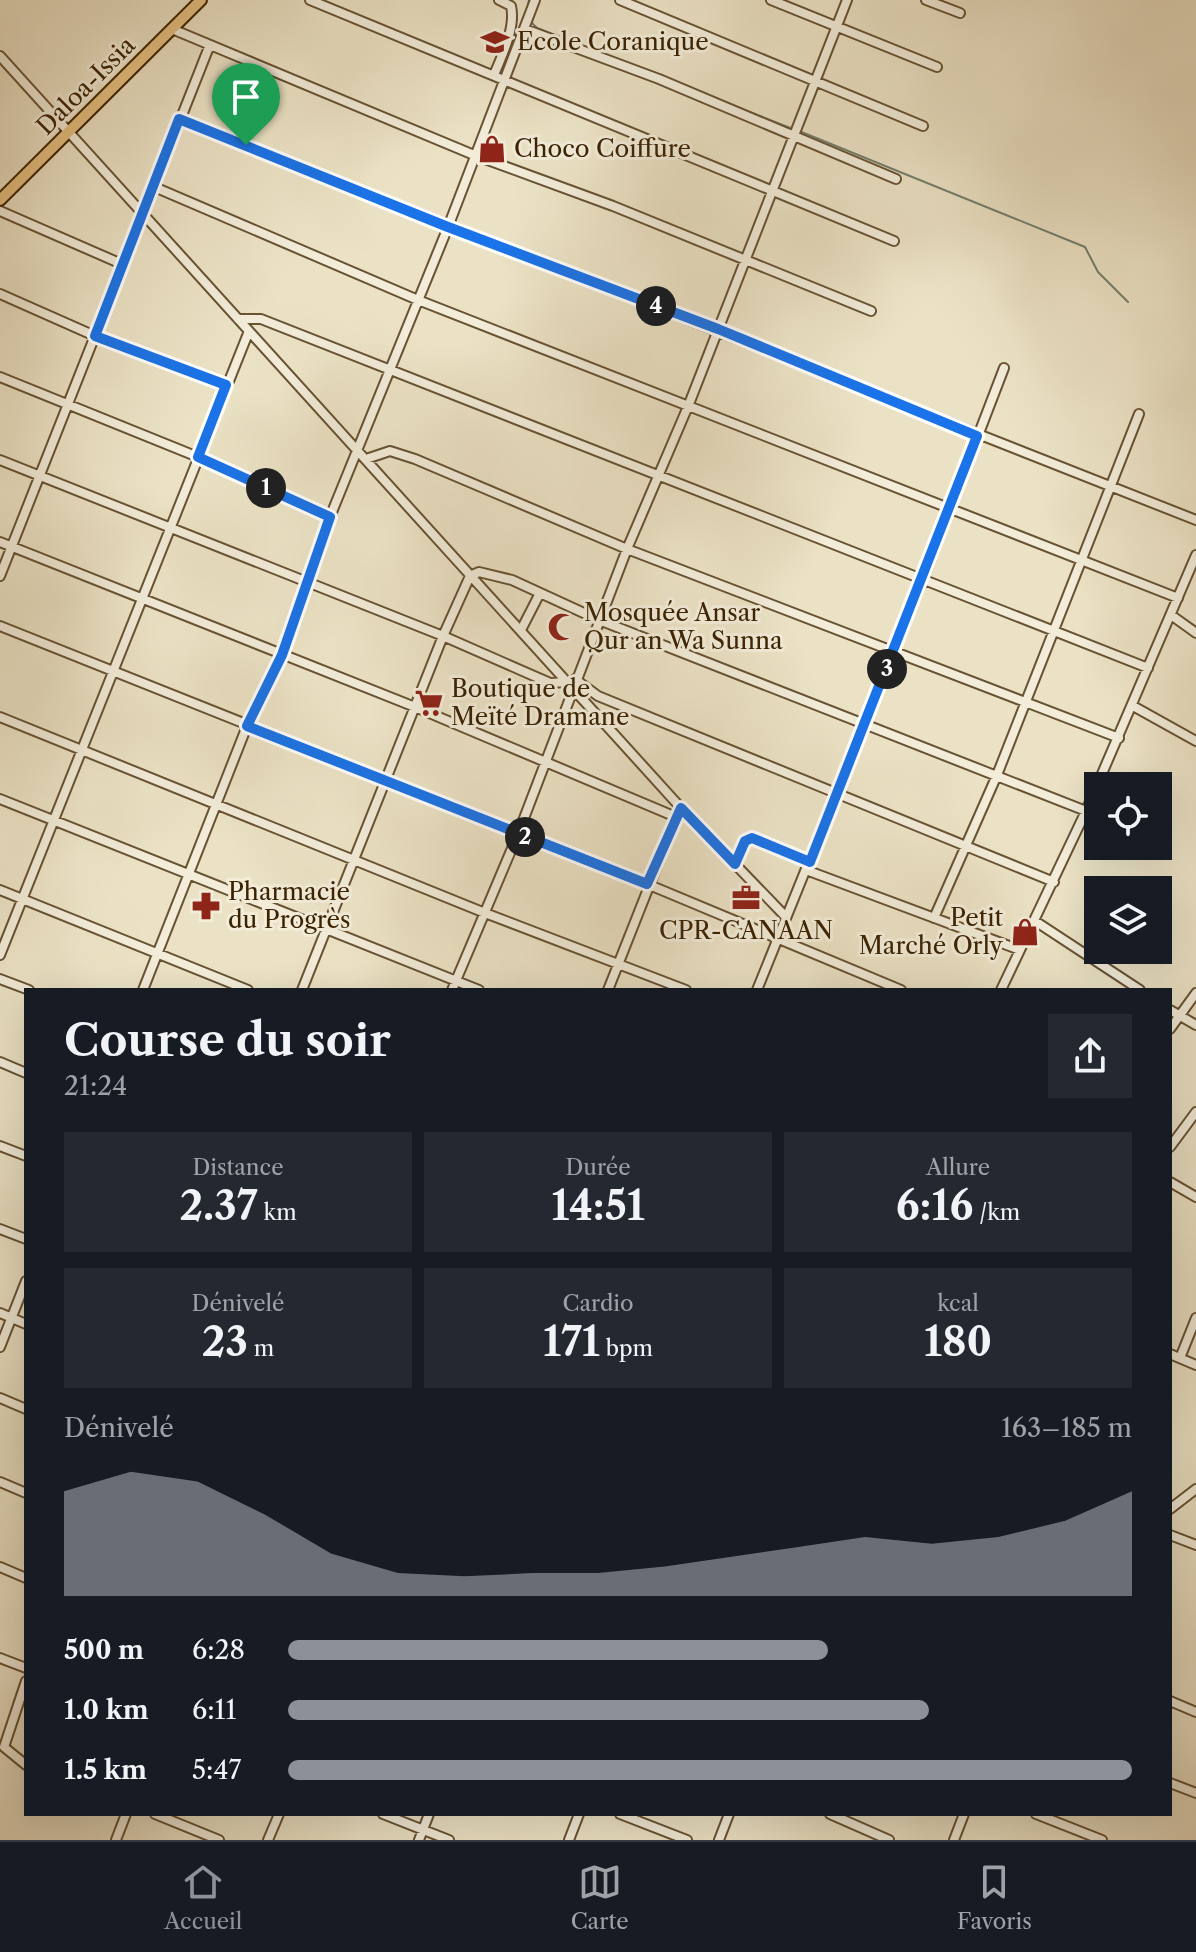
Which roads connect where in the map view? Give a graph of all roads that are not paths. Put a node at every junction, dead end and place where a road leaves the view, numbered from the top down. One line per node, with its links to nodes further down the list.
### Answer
1 (201, 0): 11 (main road, Daloa-Issia)
2 (310, 0): 16 (street)
3 (499, 0): 16 (street)
4 (535, 0): 10 (street)
5 (620, 0): 18 (street)
6 (771, 0): 12 (street)
7 (847, 0): 12 (street)
8 (926, 0): 9 (street)
9 (960, 13)
10 (526, 27): 17 (street); 22 (street)
11 (172, 29): 13 (street); 21 (main road, Daloa-Issia)
12 (836, 29): 15 (street); 18 (street)
13 (209, 47): 19 (street); 23 (street)
14 (0, 56): 21 (street)
15 (937, 67)
16 (494, 75): 17 (street)
17 (503, 79): 23 (street); 26 (street)
18 (816, 80): 20 (street); 22 (street)
19 (179, 119): 25 (street); 30 (street)
20 (923, 126)
21 (67, 131): 27 (main road, Daloa-Issia); 29 (street)
22 (795, 131): 24 (street); 26 (street)
23 (474, 155): 30 (street); 32 (street)
24 (896, 179)
25 (152, 186): 29 (street); 35 (street)
26 (775, 189): 31 (street); 32 (street)
27 (0, 200)
28 (0, 211): 33 (street)
29 (141, 213): 33 (street); 37 (street)
30 (448, 227): 35 (street); 38 (street)
31 (894, 241)
32 (744, 261): 36 (street); 38 (street)
33 (124, 265): 40 (street)
34 (0, 294): 40 (street)
35 (418, 300): 41 (street); 46 (street)
36 (871, 311)
37 (238, 319): 39 (street); 41 (street)
38 (718, 329): 46 (street); 48 (street)
39 (249, 331): 44 (street); 49 (street)
40 (95, 336): 44 (street); 45 (street)
41 (391, 368): 49 (street); 54 (street)
42 (1004, 368): 48 (street)
43 (0, 377): 45 (street)
44 (226, 385): 50 (street)
45 (69, 403): 50 (street); 53 (street)
46 (689, 404): 54 (street); 56 (street)
47 (1139, 414): 55 (street)
48 (977, 436): 55 (street); 56 (street)
49 (358, 450): 51 (street); 57 (street)
50 (198, 457): 57 (street); 59 (street)
51 (366, 459): 62 (street); 66 (street)
52 (0, 460): 53 (street)
53 (41, 475): 59 (street); 61 (street)
54 (660, 475): 62 (street); 67 (street)
55 (1110, 487): 58 (street); 64 (street)
56 (950, 506): 64 (street); 67 (street)
57 (330, 517): 68 (street)
58 (1196, 520)
59 (170, 528): 68 (street); 71 (street)
60 (0, 542): 61 (street)
61 (12, 547): 65 (street); 71 (street)
62 (627, 549): 73 (street); 79 (street)
63 (1196, 555): 70 (street)
64 (1082, 560): 70 (street); 76 (street)
65 (0, 576)
66 (470, 576): 69 (street); 75 (street); 78 (street)
67 (923, 579): 76 (street); 79 (street)
68 (307, 585): 78 (street); 80 (street)
69 (540, 593): 73 (street); 75 (street)
70 (1178, 598): 72 (street)
71 (142, 599): 80 (street); 82 (street)
72 (1171, 615): 77 (street); 81 (street)
73 (599, 620): 83 (street); 88 (street)
74 (0, 626): 82 (street)
75 (521, 630): 83 (street)
76 (1054, 631): 81 (street); 84 (street)
77 (1196, 633)
78 (443, 636): 83 (street); 86 (street)
79 (894, 651): 84 (street); 88 (street)
80 (282, 655): 86 (street); 89 (street)
81 (1148, 668): 85 (street)
82 (112, 672): 89 (street); 92 (street)
83 (572, 683): 93 (street); 97 (street); 101 (street)
84 (1026, 702): 90 (street); 95 (street)
85 (1133, 706): 90 (street); 91 (street)
86 (415, 707): 93 (street); 96 (street)
87 (0, 717): 92 (street)
88 (866, 723): 95 (street); 97 (street)
89 (247, 726): 96 (street); 99 (street)
90 (1119, 738): 94 (street)
91 (1196, 741)
92 (82, 749): 99 (street); 103 (street)
93 (545, 761): 101 (street); 104 (street)
94 (1104, 772)
95 (997, 775): 100 (street); 105 (street)
96 (386, 781): 104 (street); 106 (street)
97 (836, 795): 105 (street); 108 (street)
98 (0, 799): 103 (street)
99 (218, 802): 106 (street); 109 (street)
100 (1084, 810)
101 (678, 813): 107 (street); 111 (street)
102 (1084, 815): 110 (street)
103 (53, 821): 109 (street); 113 (street)
104 (518, 834): 111 (street); 114 (street)
105 (966, 847): 110 (street); 116 (street)
106 (355, 858): 114 (street); 118 (street)
107 (735, 864): 108 (street); 115 (street)
108 (808, 866): 115 (street); 116 (street)
109 (191, 874): 118 (street); 121 (street)
110 (1054, 882): 117 (street)
111 (647, 884): 119 (street); 123 (street)
112 (0, 890): 113 (street)
113 (23, 899): 121 (street); 122 (street)
114 (485, 913): 123 (street); 125 (street)
115 (785, 916): 119 (street)
116 (934, 918): 120 (street)
117 (1035, 921): 120 (street); 135 (street)
118 (325, 930): 125 (street); 129 (street)
119 (777, 938): 132 (street); 133 (street)
120 (1020, 950): 134 (street)
121 (158, 954): 127 (street); 128 (street)
122 (0, 955)
123 (618, 964): 130 (street); 131 (street)
124 (0, 979): 126 (street)
125 (454, 985)
126 (24, 988)
127 (144, 988)
128 (243, 988)
129 (303, 988)
130 (609, 988)
131 (681, 988)
132 (758, 988)
133 (896, 988)
134 (1002, 988)
135 (1137, 988)
136 (1196, 993): 138 (street)
137 (1172, 1011): 138 (street)
138 (1179, 1016): 139 (street); 140 (street)
139 (1196, 1025)
140 (1172, 1026)
141 (0, 1062): 142 (street)
142 (24, 1072)
143 (1196, 1112): 144 (street)
144 (1172, 1144)
145 (0, 1146): 146 (street)
146 (24, 1155)
147 (1172, 1183): 148 (street)
148 (1196, 1197)
149 (0, 1229): 150 (street)
150 (24, 1238)
151 (24, 1286): 153 (street)
152 (0, 1313): 153 (street)
153 (12, 1318): 155 (street); 156 (street)
154 (1196, 1318): 158 (street)
155 (24, 1323)
156 (0, 1347)
157 (1172, 1355): 158 (street)
158 (1180, 1358): 159 (street)
159 (1196, 1365)
160 (0, 1398): 161 (street)
161 (24, 1408)
162 (0, 1482): 164 (street)
163 (1196, 1489): 165 (street)
164 (24, 1492)
165 (1172, 1507)
166 (1172, 1536): 167 (street)
167 (1196, 1545)
168 (0, 1567): 169 (street)
169 (24, 1577)
170 (0, 1658): 171 (street)
171 (24, 1667)
172 (24, 1686): 175 (street)
173 (1172, 1702): 174 (street)
174 (1196, 1712)
175 (24, 1764)
176 (1172, 1784): 177 (street)
177 (1196, 1793)
178 (125, 1816): 191 (street)
179 (160, 1816): 192 (street)
180 (278, 1816): 193 (street)
181 (388, 1816): 189 (street)
182 (428, 1816): 189 (street)
183 (578, 1816): 196 (street)
184 (625, 1816): 197 (street)
185 (728, 1816): 198 (street)
186 (834, 1816): 190 (street)
187 (963, 1816): 199 (street)
188 (1041, 1816): 200 (street)
189 (423, 1830): 194 (street); 195 (street)
190 (883, 1839)
191 (116, 1840)
192 (219, 1840)
193 (268, 1840)
194 (419, 1840)
195 (449, 1840)
196 (569, 1840)
197 (687, 1840)
198 (719, 1840)
199 (954, 1840)
200 (1102, 1840)

